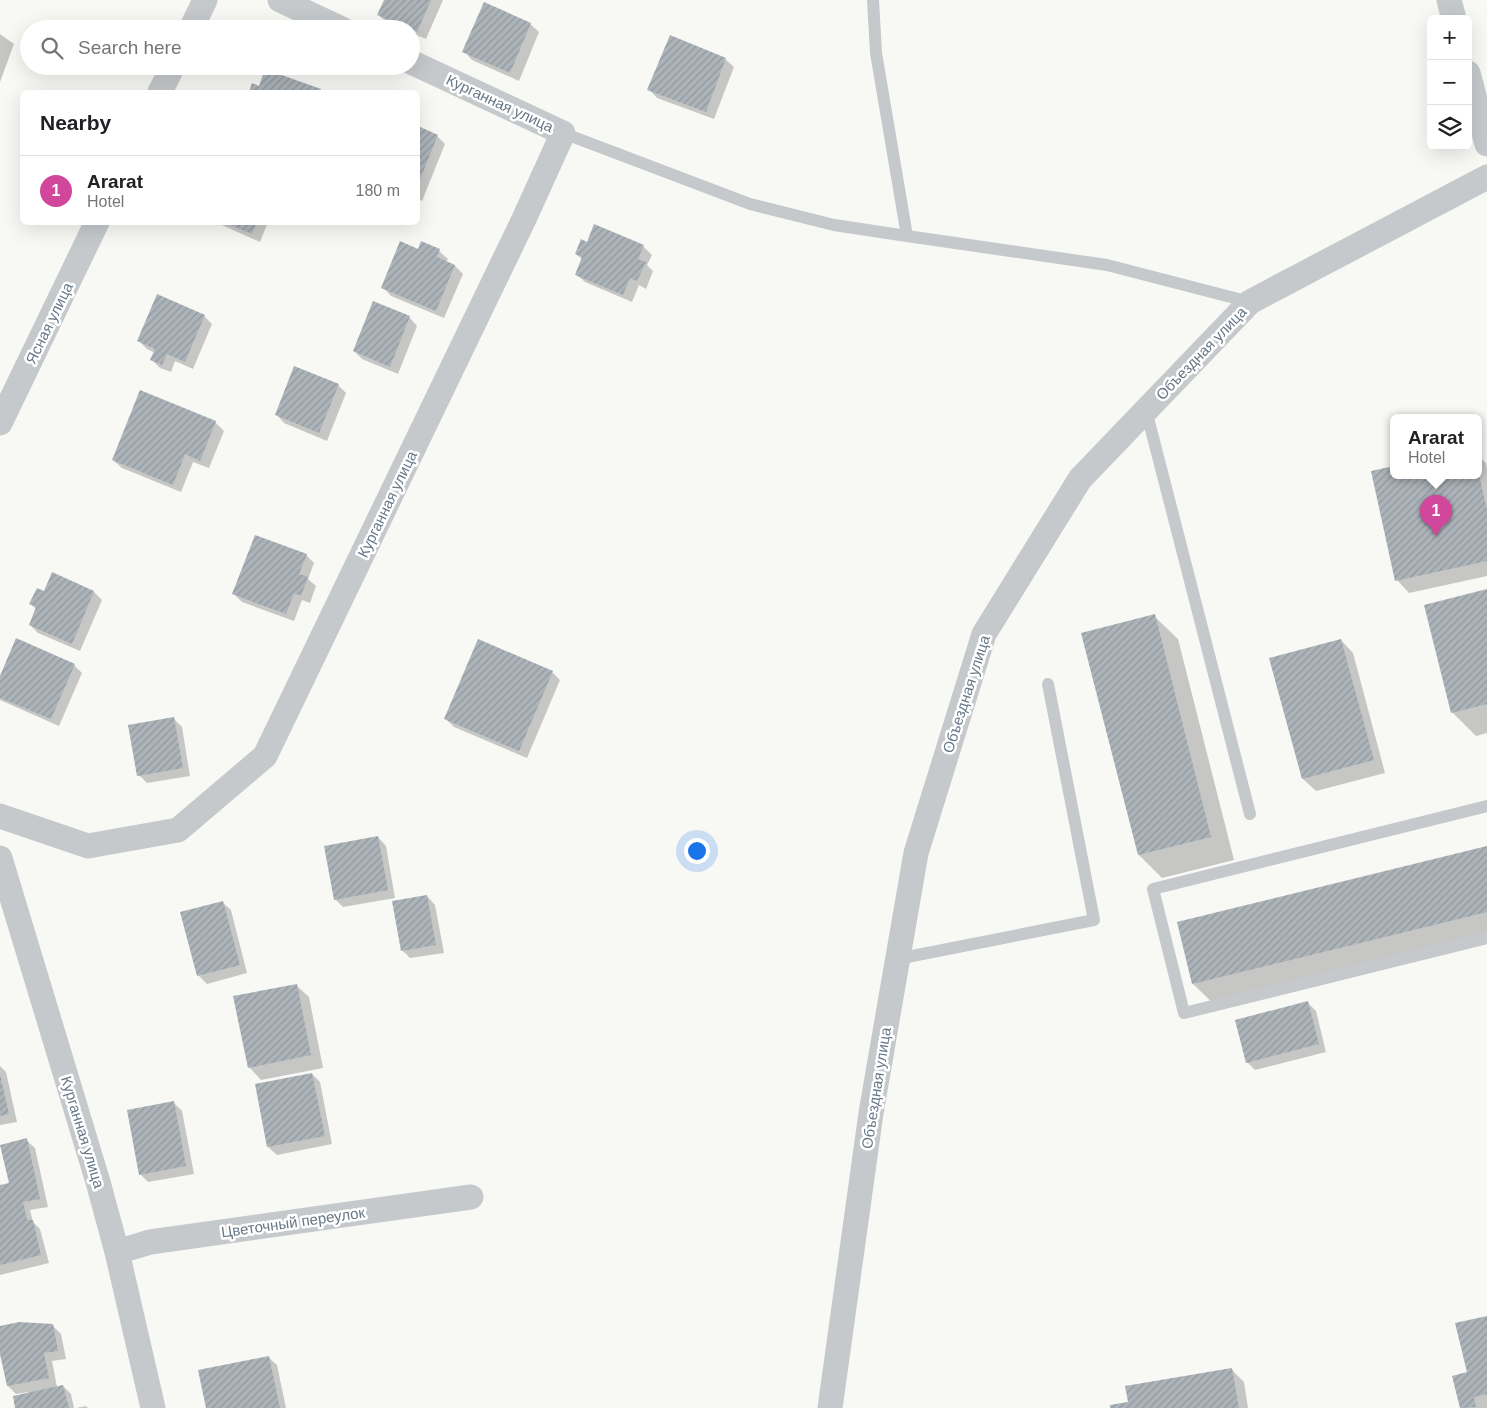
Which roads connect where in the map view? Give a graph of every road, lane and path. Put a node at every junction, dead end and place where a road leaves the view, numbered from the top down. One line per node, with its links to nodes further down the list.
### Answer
1 (205, 0): 6 (street)
2 (280, 0): 7 (street)
3 (874, 0): 16 (lane)
4 (1449, 0): 5 (street)
5 (1453, 15)
6 (195, 20)
7 (323, 20)
8 (420, 66): 12 (street, Курганная улица)
9 (168, 75): 11 (street)
10 (1472, 88): 13 (street)
11 (161, 90)
12 (563, 133): 16 (lane); 23 (street, Курганная улица)
13 (1487, 144)
14 (1487, 177): 17 (street, Объездная улица)
15 (96, 225): 19 (street, Ясная улица)
16 (907, 236): 17 (lane)
17 (1250, 302): 18 (street, Объездная улица)
18 (1146, 410): 22 (lane); 26 (street, Объездная улица)
19 (0, 423)
20 (1048, 684): 26 (lane)
21 (1487, 806): 25 (lane)
22 (1250, 814)
23 (0, 816)
24 (0, 858): 28 (street, Курганная улица)
25 (1487, 938)
26 (897, 959): 30 (street, Объездная улица)
27 (471, 1197): 28 (street, Цветочный переулок)
28 (117, 1252): 29 (street, Курганная улица)
29 (152, 1408)
30 (830, 1408)

